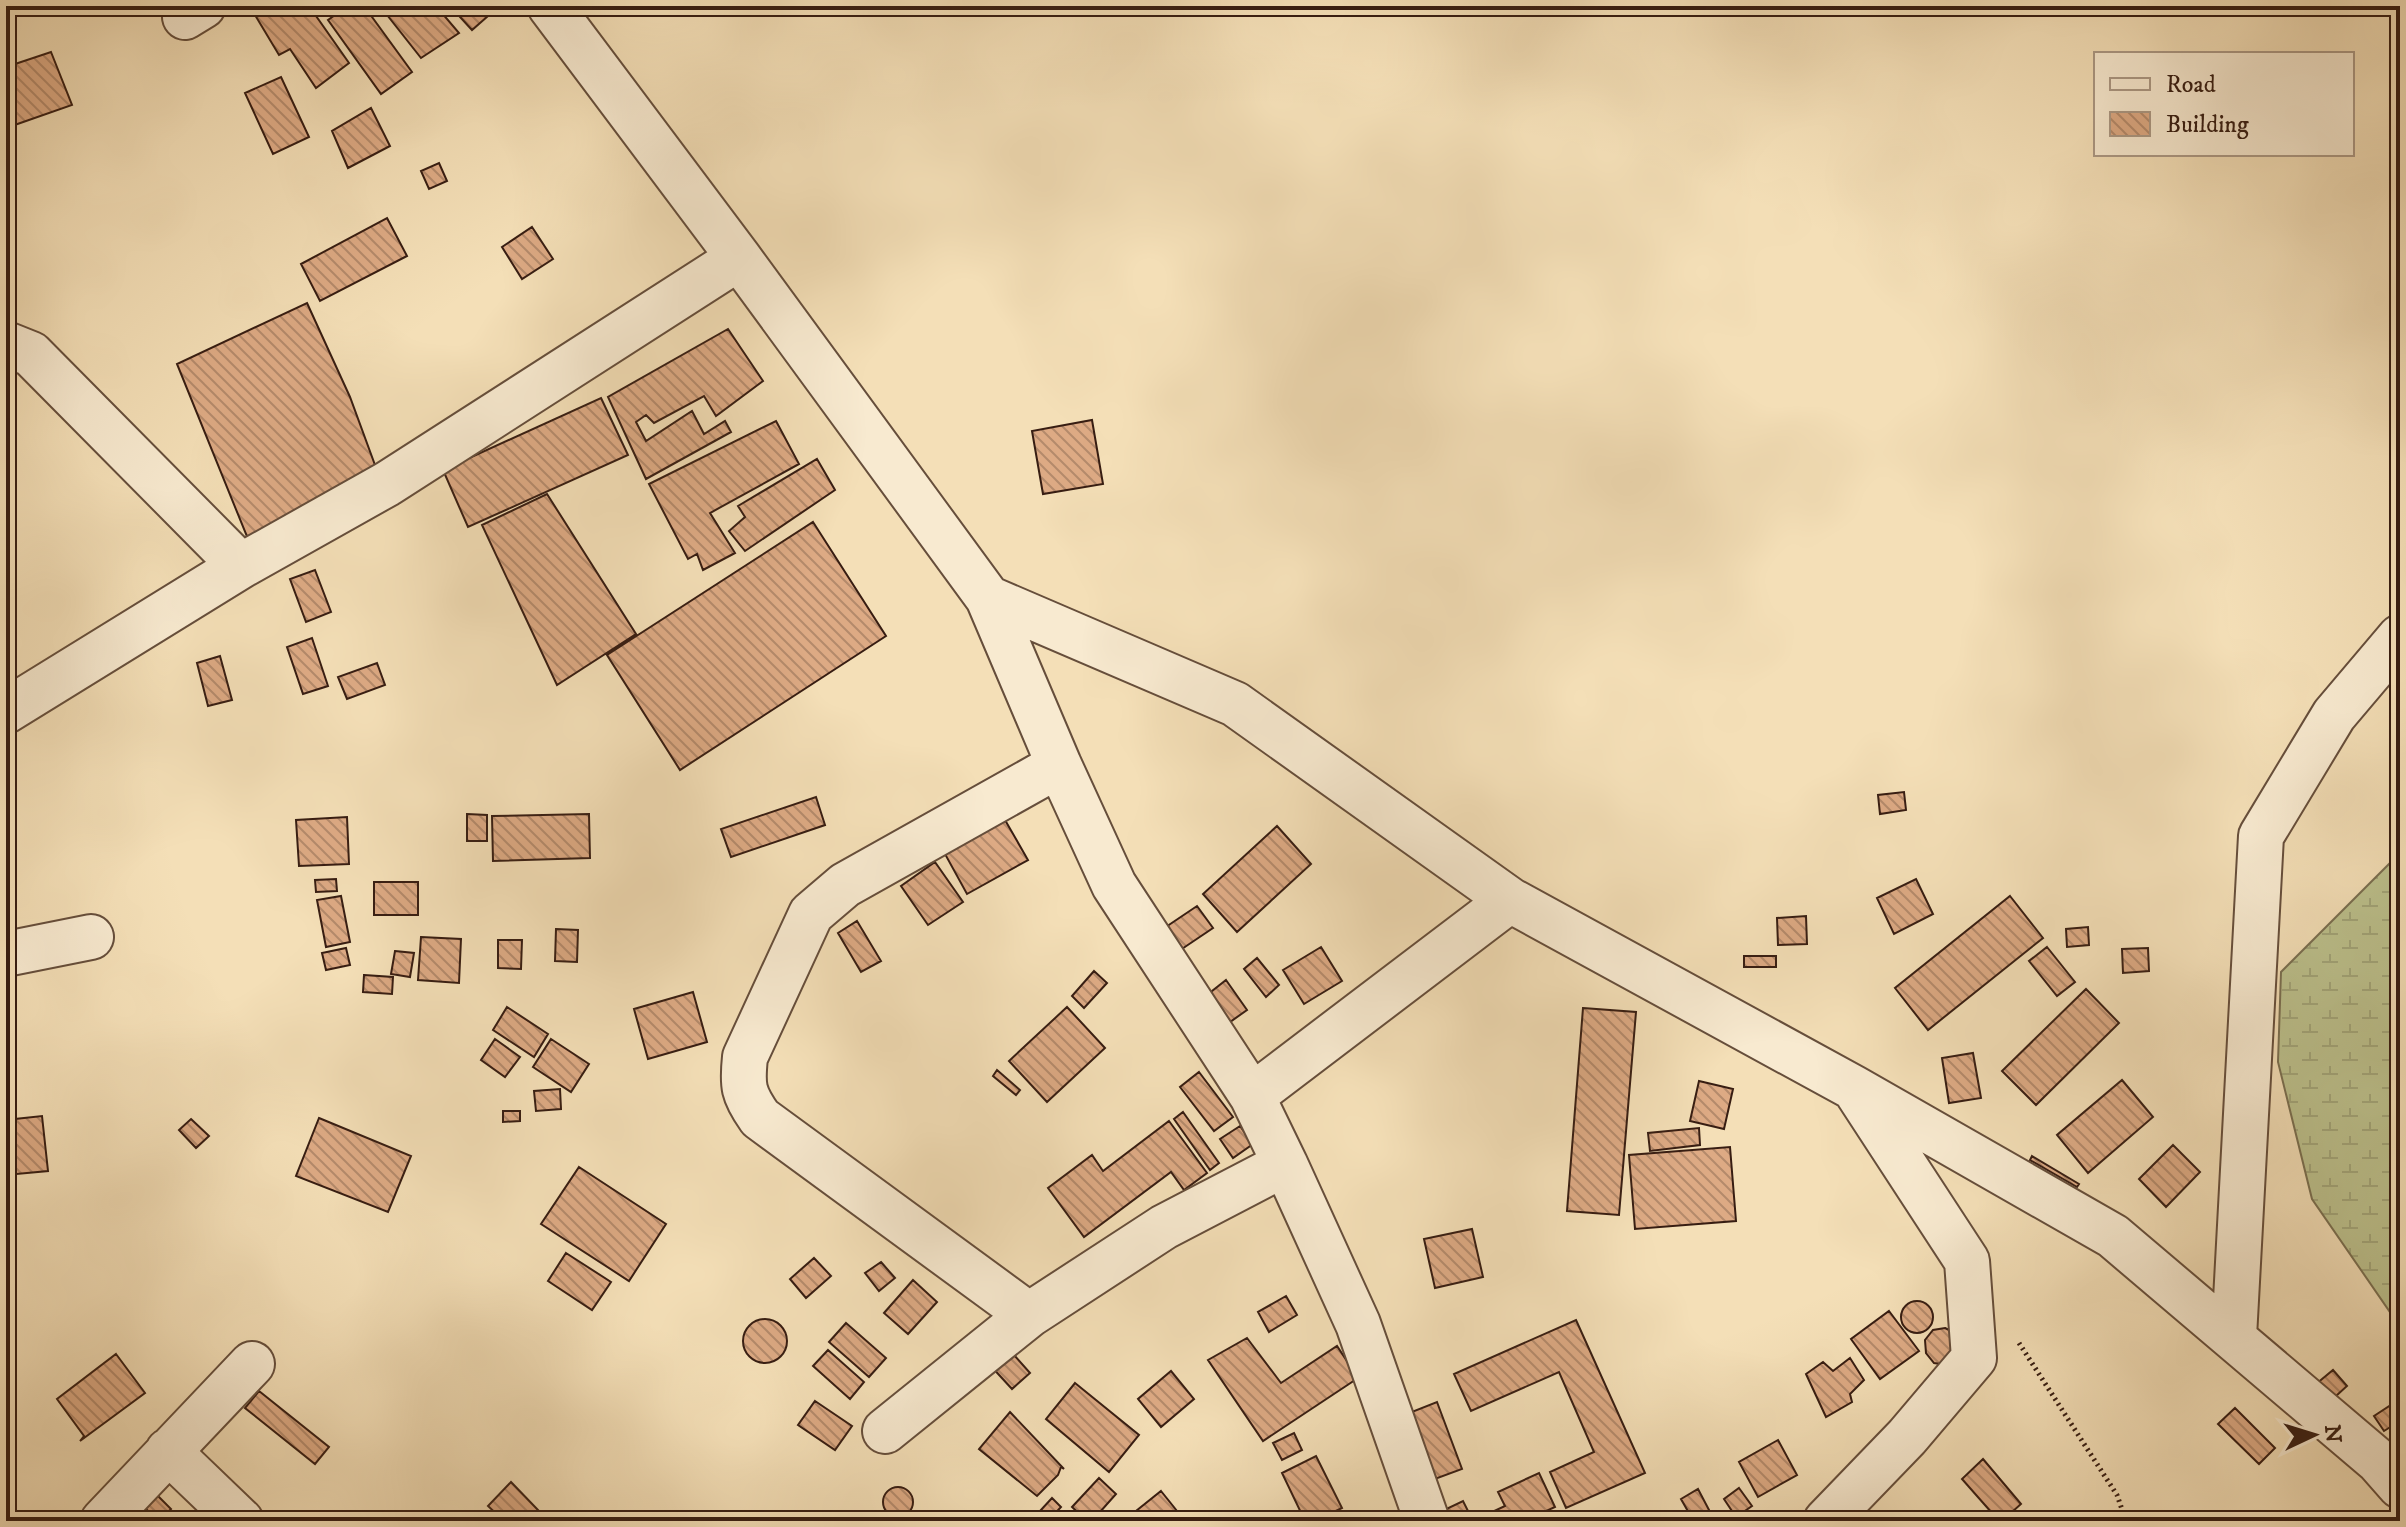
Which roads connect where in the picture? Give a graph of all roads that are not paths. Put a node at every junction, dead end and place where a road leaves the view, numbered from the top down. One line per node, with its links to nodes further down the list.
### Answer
1 (550, 6): 2 (street)
2 (739, 258): 4 (street); 5 (street)
3 (6, 344): 4 (street)
4 (241, 566): 7 (street)
5 (988, 598): 8 (street); 9 (street)
6 (2400, 637): 16 (street)
7 (6, 711)
8 (1059, 765): 13 (street); 15 (street)
9 (1510, 900): 12 (street); 13 (street)
10 (91, 937): 11 (street)
11 (6, 954)
12 (1854, 1088): 16 (street); 24 (street)
13 (1252, 1096): 14 (street)
14 (1285, 1164): 15 (street); 23 (street)
15 (1029, 1315): 18 (street)
16 (2234, 1337): 20 (street)
17 (252, 1364): 19 (street)
18 (885, 1431)
19 (168, 1451): 21 (street); 22 (street)
20 (2400, 1486)
21 (103, 1521)
22 (241, 1521)
23 (1427, 1521)
24 (1826, 1521)

